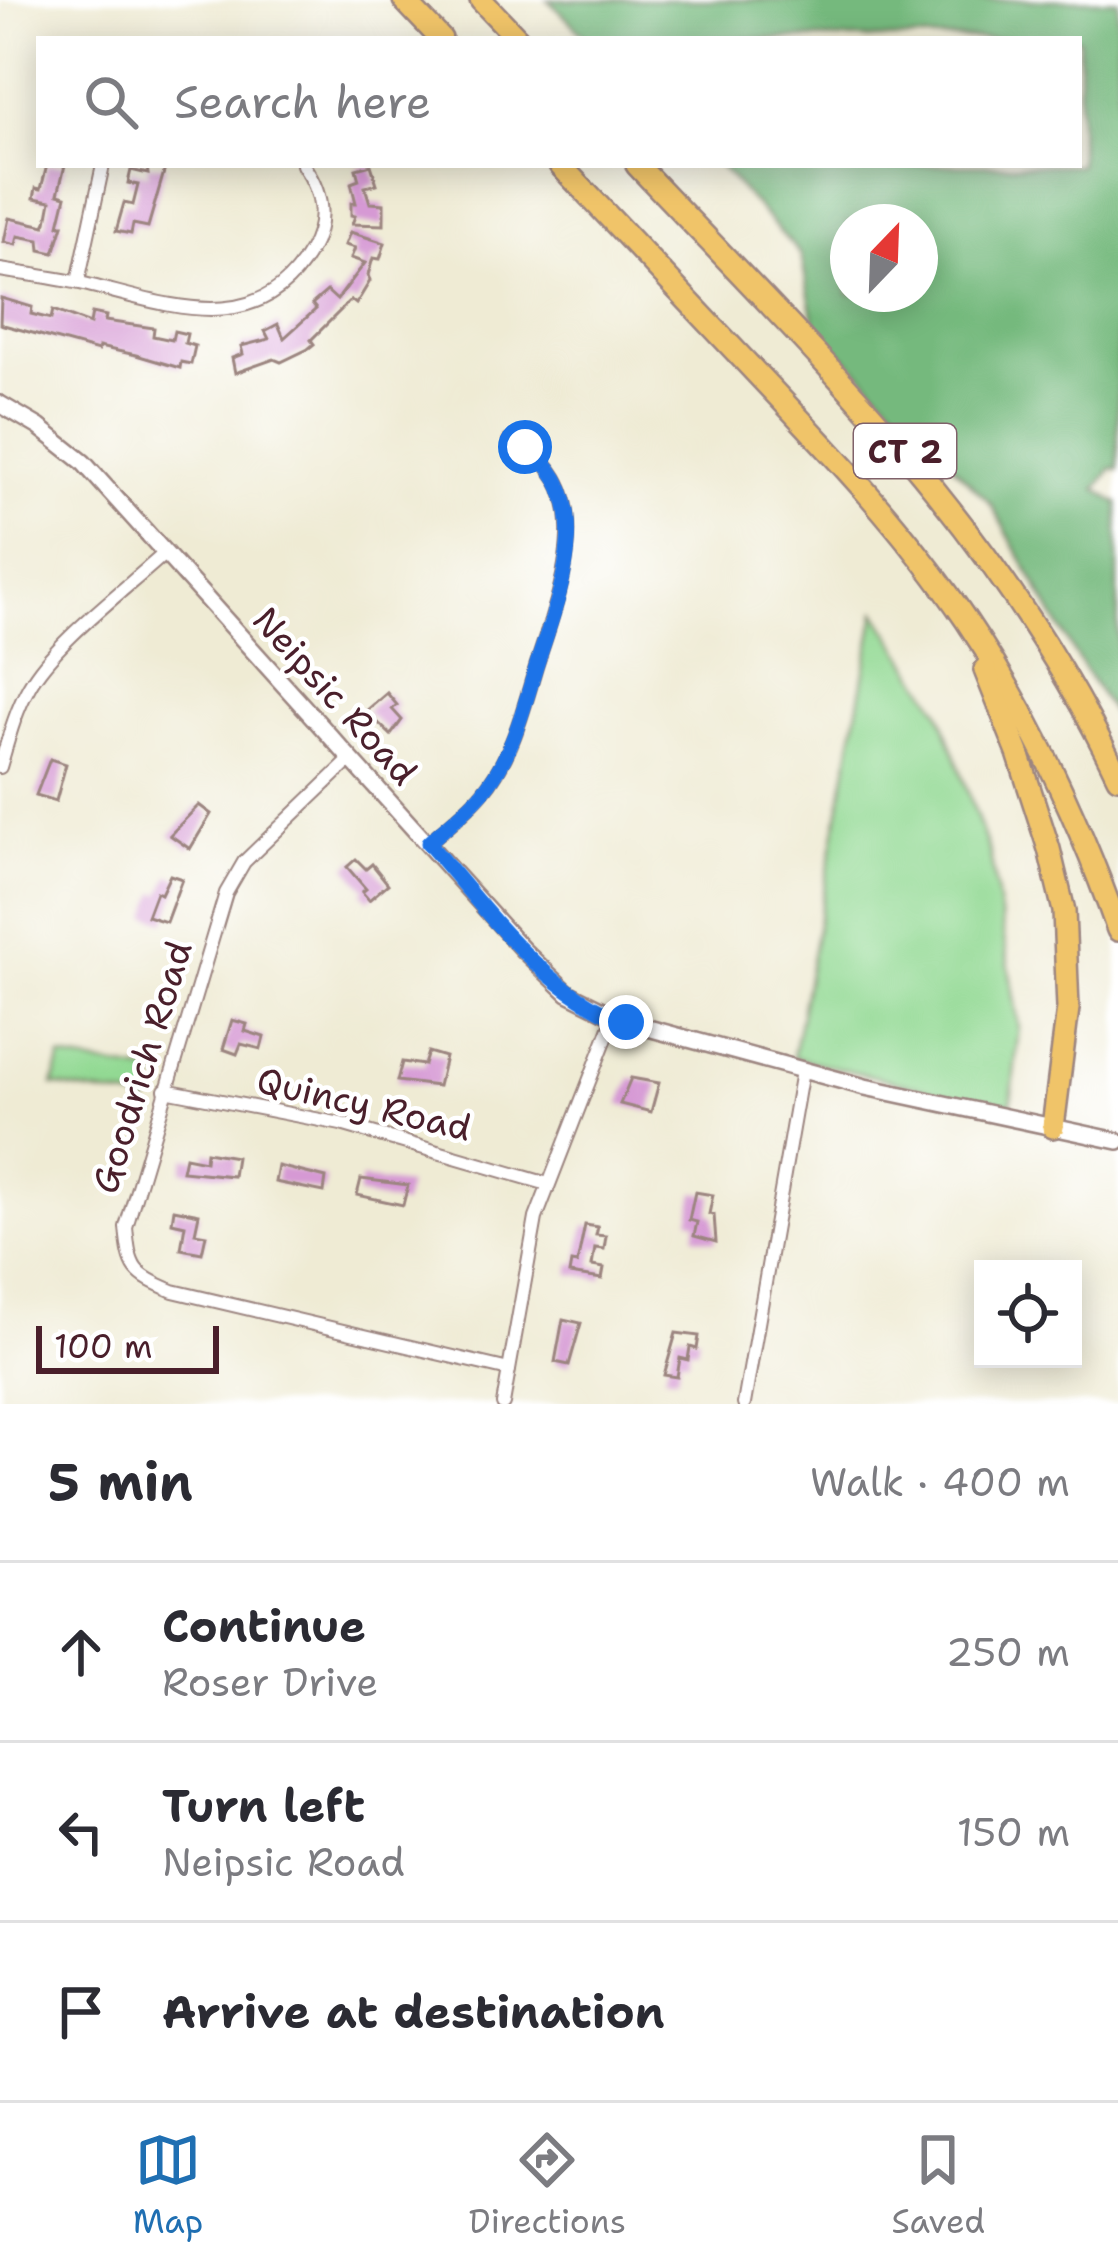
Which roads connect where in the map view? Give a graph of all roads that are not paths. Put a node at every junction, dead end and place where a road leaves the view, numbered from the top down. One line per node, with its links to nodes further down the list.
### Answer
1 (404, 0): 3 (highway)
2 (481, 0): 4 (highway)
3 (438, 36)
4 (515, 36)
5 (102, 168): 10 (street)
6 (305, 168): 10 (street)
7 (563, 168): 14 (highway, CT 2)
8 (640, 168): 15 (highway, CT 2)
9 (0, 269): 10 (street)
10 (78, 282)
11 (0, 404): 13 (street, Neipsic Road)
12 (508, 441): 20 (street)
13 (165, 553): 17 (street, Neipsic Road); 18 (street)
14 (966, 619): 21 (highway, CT 2); 25 (highway)
15 (1054, 655): 16 (highway); 19 (highway, CT 2)
16 (1118, 741)
17 (351, 759): 20 (street, Neipsic Road); 24 (street, Goodrich Road)
18 (0, 767)
19 (1118, 777)
20 (428, 843): 22 (street, Neipsic Road)
21 (1118, 930)
22 (614, 1017): 23 (street, Neipsic Road); 27 (street)
23 (802, 1071): 25 (street, Neipsic Road); 30 (street)
24 (165, 1090): 27 (street, Quincy Road); 28 (street, Goodrich Road)
25 (1053, 1127): 26 (street, Neipsic Road)
26 (1118, 1141)
27 (548, 1184): 28 (street)
28 (509, 1370): 29 (street)
29 (503, 1404)
30 (744, 1404)

